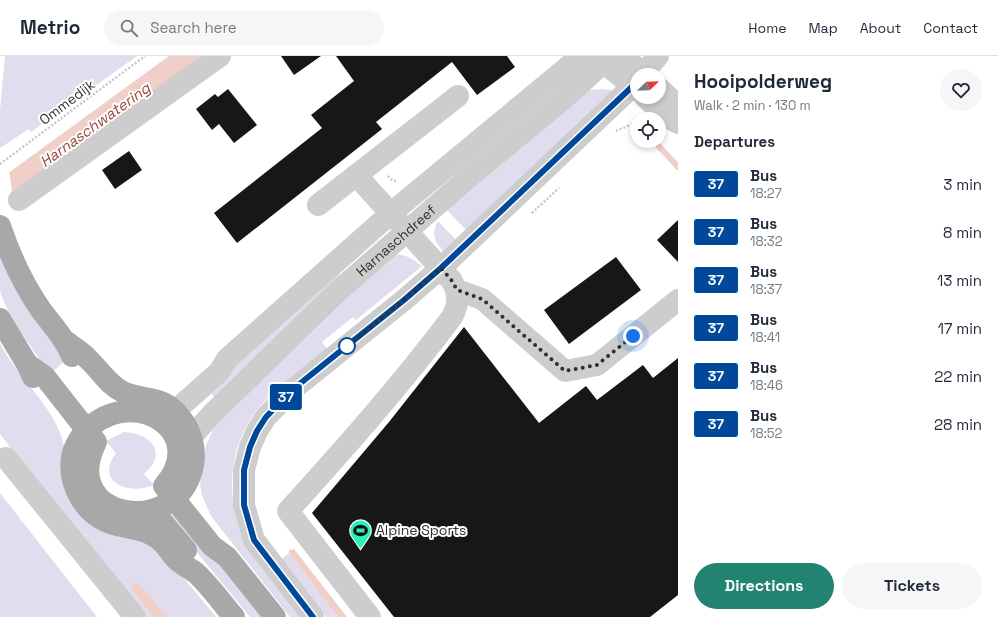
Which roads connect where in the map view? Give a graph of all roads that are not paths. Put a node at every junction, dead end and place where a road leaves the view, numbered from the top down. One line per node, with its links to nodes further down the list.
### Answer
1 (220, 56): 14 (street)
2 (581, 56): 16 (street, Harnaschdreef)
3 (658, 56): 5 (street)
4 (608, 58): 6 (street); 18 (street, Harnaschdreef)
5 (651, 68)
6 (630, 74)
7 (630, 95): 19 (street)
8 (458, 96): 13 (street)
9 (666, 98): 11 (street)
10 (657, 104): 12 (street)
11 (678, 106)
12 (678, 123)
13 (356, 175): 15 (street); 16 (street)
14 (19, 200)
15 (318, 205)
16 (390, 214): 18 (street); 25 (street, Harnaschdreef)
17 (0, 226): 23 (main road)
18 (406, 231): 19 (street); 27 (street, Harnaschdreef)
19 (441, 268): 20 (street); 35 (street)
20 (457, 290): 21 (street); 36 (street)
21 (678, 300)
22 (0, 319): 26 (main road)
23 (66, 342): 24 (main road); 25 (main road)
24 (119, 411): 25 (main road); 26 (main road)
25 (166, 411): 27 (main road); 29 (main road)
26 (83, 434): 30 (main road); 31 (main road)
27 (191, 437): 29 (main road)
28 (6, 458): 32 (street)
29 (179, 494): 30 (main road); 34 (main road)
30 (152, 510): 31 (main road)
31 (196, 573): 33 (main road)
32 (135, 617)
33 (234, 617)
34 (275, 617)
35 (313, 617)
36 (370, 617)

